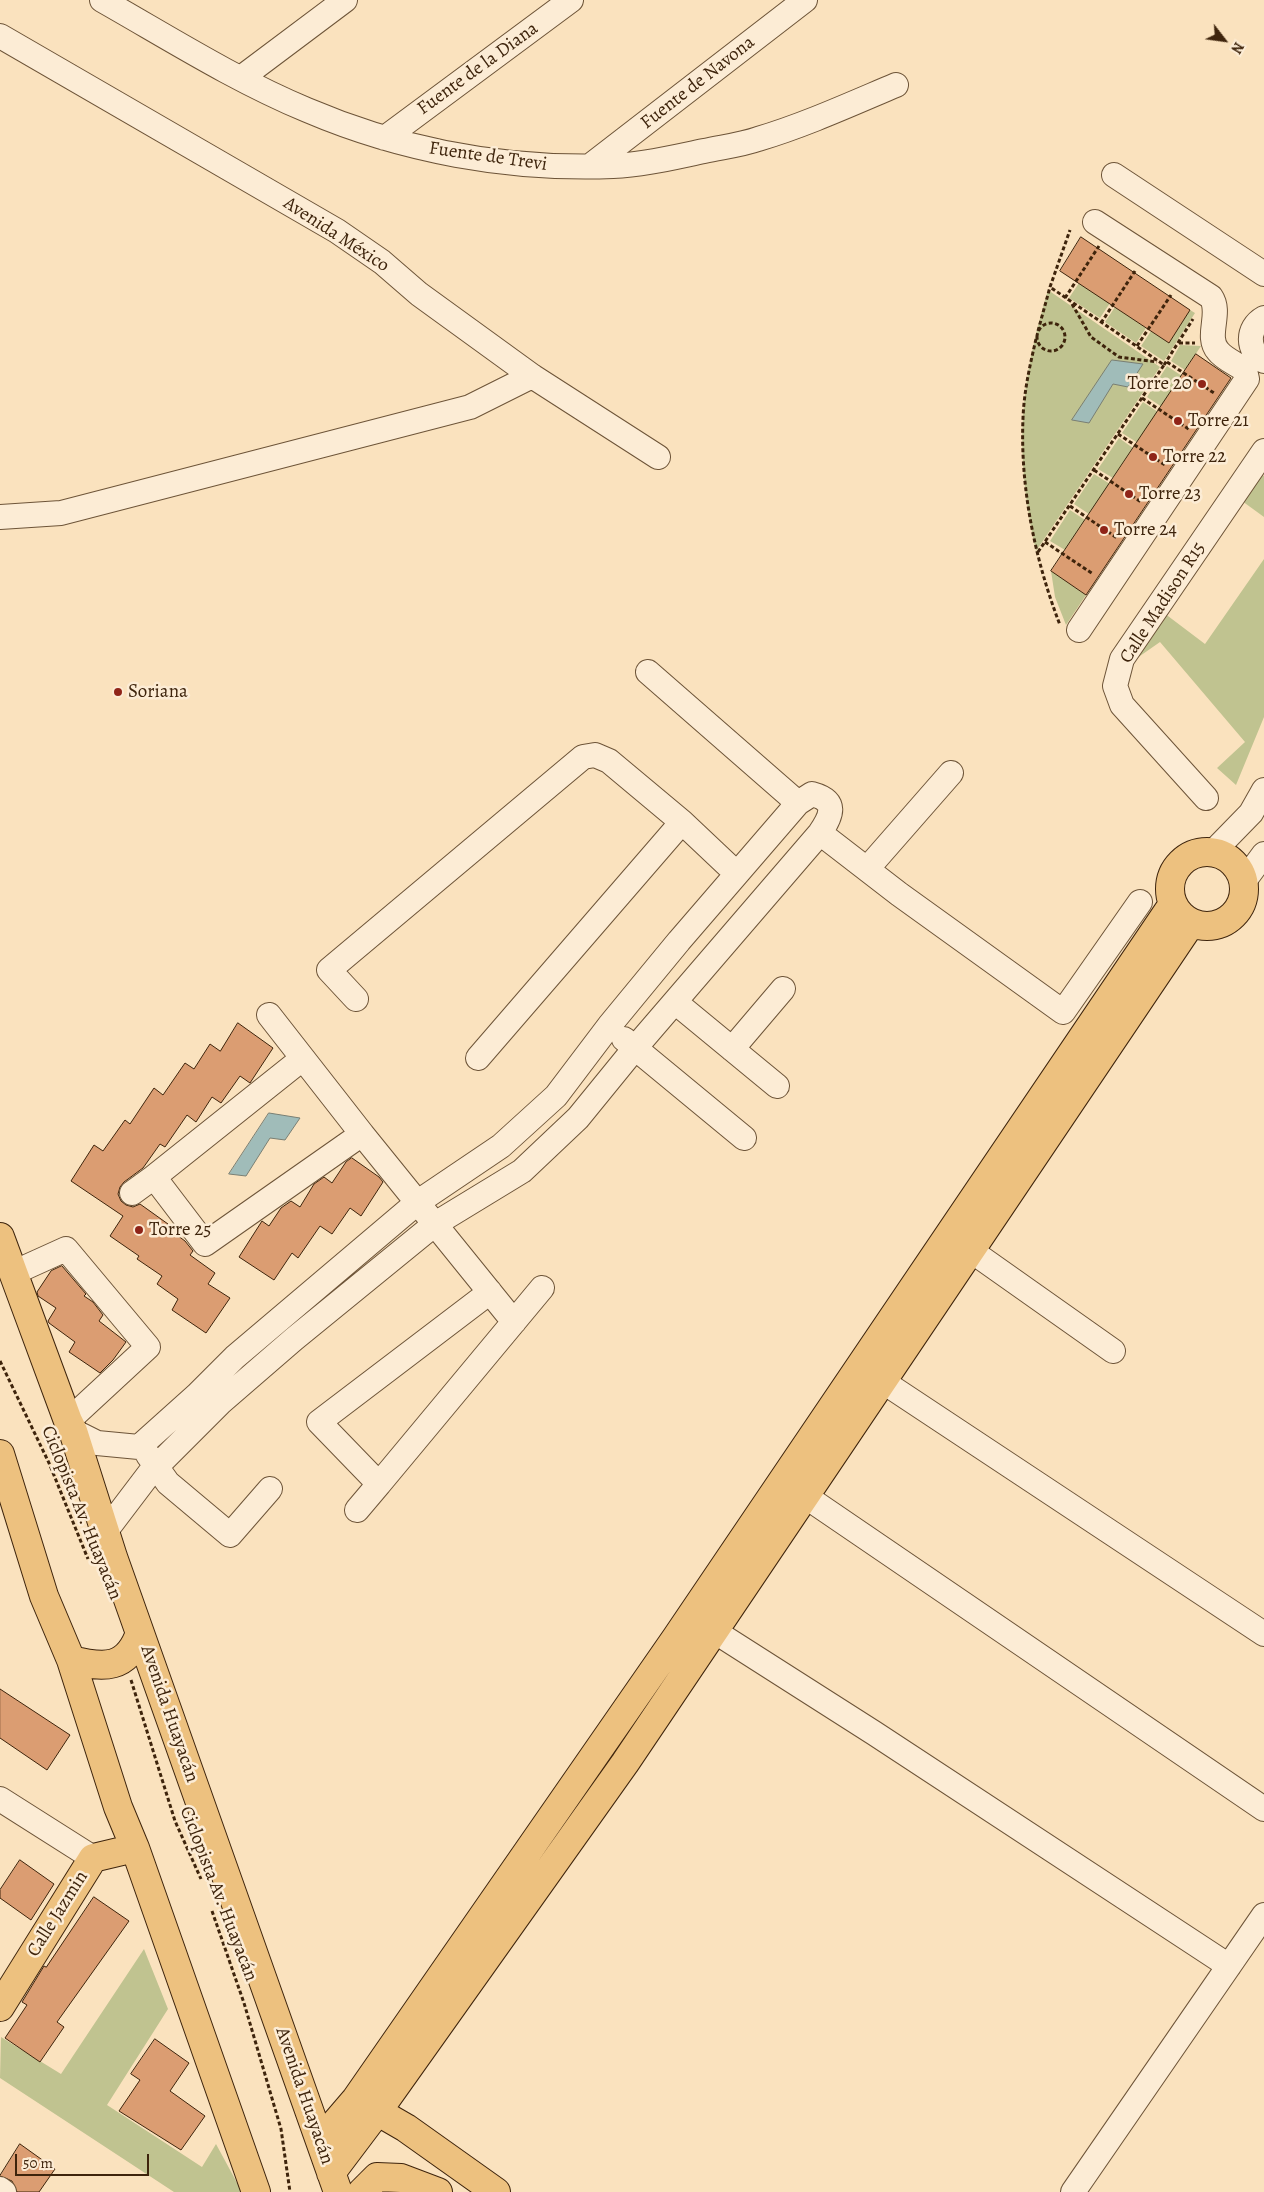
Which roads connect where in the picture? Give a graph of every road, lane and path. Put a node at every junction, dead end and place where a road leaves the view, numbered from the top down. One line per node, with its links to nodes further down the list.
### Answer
1 (345, 0): 6 (street)
2 (572, 0): 8 (street, Fuente de la Diana)
3 (806, 0): 9 (street, Fuente de Navona)
4 (109, 1): 6 (street, Fuente de Trevi)
5 (0, 36): 29 (street, Avenida México)
6 (241, 78): 8 (street, Fuente de Trevi)
7 (896, 85): 9 (street, Fuente de Trevi)
8 (385, 138): 9 (street, Fuente de Trevi)
9 (590, 166)
10 (1114, 175): 14 (street)
11 (1102, 226): 13 (street); 18 (path)
12 (1070, 230): 16 (path)
13 (1146, 254): 15 (street); 20 (path)
14 (1264, 274)
15 (1182, 278): 17 (street); 25 (path)
16 (1050, 288): 18 (path); 21 (path)
17 (1208, 295): 24 (street); 27 (path)
18 (1065, 298): 19 (path)
19 (1072, 303): 20 (path); 26 (path)
20 (1101, 323): 25 (path)
21 (1038, 331): 22 (path); 22 (path)
22 (1036, 339): 43 (path)
23 (1258, 340): 24 (street)
24 (1215, 343): 31 (street)
25 (1137, 347): 26 (path)
26 (1160, 362): 28 (path)
27 (1167, 362): 28 (path); 31 (path)
28 (1164, 366): 30 (path)
29 (532, 376): 35 (street, Avenida México); 40 (street)
30 (1142, 398): 32 (path); 33 (path)
31 (1230, 404): 33 (street)
32 (1118, 434): 36 (path); 37 (path)
33 (1206, 440): 37 (street)
34 (1264, 451): 49 (street, Calle Madison R15)
35 (658, 457)
36 (1094, 470): 38 (path); 39 (path)
37 (1182, 476): 39 (street)
38 (1070, 506): 41 (path); 42 (path)
39 (1158, 512): 42 (street)
40 (0, 517)
41 (1045, 542): 43 (path); 44 (path)
42 (1133, 549): 44 (street)
43 (1038, 552): 45 (path)
44 (1109, 585): 45 (street)
45 (1070, 629)
46 (648, 672): 50 (street)
47 (951, 773): 55 (street)
48 (1264, 790): 53 (street)
49 (1206, 798)
50 (798, 802): 52 (street); 56 (street)
51 (682, 822): 56 (street); 61 (street); 70 (street)
52 (820, 833): 55 (street); 63 (street)
53 (1213, 852): 57 (main road); 59 (main road)
54 (1264, 854): 57 (street)
55 (867, 869): 58 (street)
56 (736, 873): 62 (street)
57 (1251, 890): 59 (main road)
58 (1140, 902)
59 (1182, 914): 79 (main road); 98 (main road)
60 (783, 989): 68 (street)
61 (356, 1000)
62 (630, 1000): 65 (street); 66 (street)
63 (675, 1002): 65 (street); 68 (street)
64 (269, 1015): 69 (street)
65 (657, 1023): 67 (street)
66 (609, 1026): 67 (street); 76 (street)
67 (635, 1048): 73 (street); 77 (street)
68 (732, 1049): 71 (street)
69 (302, 1058): 72 (street); 74 (street)
70 (478, 1058)
71 (777, 1086)
72 (362, 1134): 74 (street); 76 (street)
73 (744, 1138)
74 (154, 1177): 75 (street)
75 (132, 1193)
76 (418, 1202): 77 (street); 85 (street)
77 (436, 1224): 82 (street); 87 (street)
78 (0, 1237): 80 (main road, Avenida Huayacán)
79 (970, 1250): 84 (street); 88 (main road)
80 (7, 1266): 89 (main road, Avenida Huayacán); 89 (street)
81 (542, 1288): 83 (street)
82 (490, 1292): 83 (street); 93 (street)
83 (514, 1322): 93 (street)
84 (1113, 1351)
85 (235, 1357): 87 (street); 90 (street)
86 (0, 1361): 100 (path, Ciclopista Av. Huayacán)
87 (250, 1376): 92 (street)
88 (882, 1381): 95 (main road); 103 (street)
89 (70, 1426): 90 (street); 97 (main road, Avenida Huayacán)
90 (139, 1447): 92 (street)
91 (0, 1454): 105 (main road)
92 (156, 1467): 94 (street); 97 (street)
93 (379, 1484): 96 (street)
94 (270, 1489)
95 (805, 1496): 99 (main road); 107 (street)
96 (357, 1510)
97 (105, 1532): 102 (main road, Avenida Huayacán)
98 (746, 1533): 99 (main road); 115 (main road)
99 (769, 1548): 101 (main road)
100 (89, 1561)
101 (714, 1631): 113 (street); 115 (main road)
102 (140, 1633): 104 (main road); 116 (main road, Avenida Huayacán)
103 (1264, 1634)
104 (124, 1659): 105 (main road); 110 (path, Ciclopista Av. Huayacán)
105 (71, 1660): 108 (main road)
106 (0, 1799): 109 (street)
107 (1264, 1809)
108 (135, 1848): 109 (main road, Calle Jazmin); 120 (main road)
109 (93, 1858): 114 (main road, Calle Jazmin)
110 (202, 1880)
111 (211, 1906): 121 (path, Ciclopista Av. Huayacán)
112 (1264, 1915): 113 (street)
113 (1229, 1966): 125 (street)
114 (0, 2007)
115 (366, 2105): 116 (main road); 117 (main road); 124 (main road)
116 (320, 2141): 117 (main road, Avenida Huayacán)
117 (334, 2182)
118 (0, 2189): 119 (street)
119 (4, 2192)
120 (256, 2192)
121 (290, 2192)
122 (362, 2192): 123 (main road)
123 (438, 2192)
124 (496, 2192)
125 (1072, 2192)

